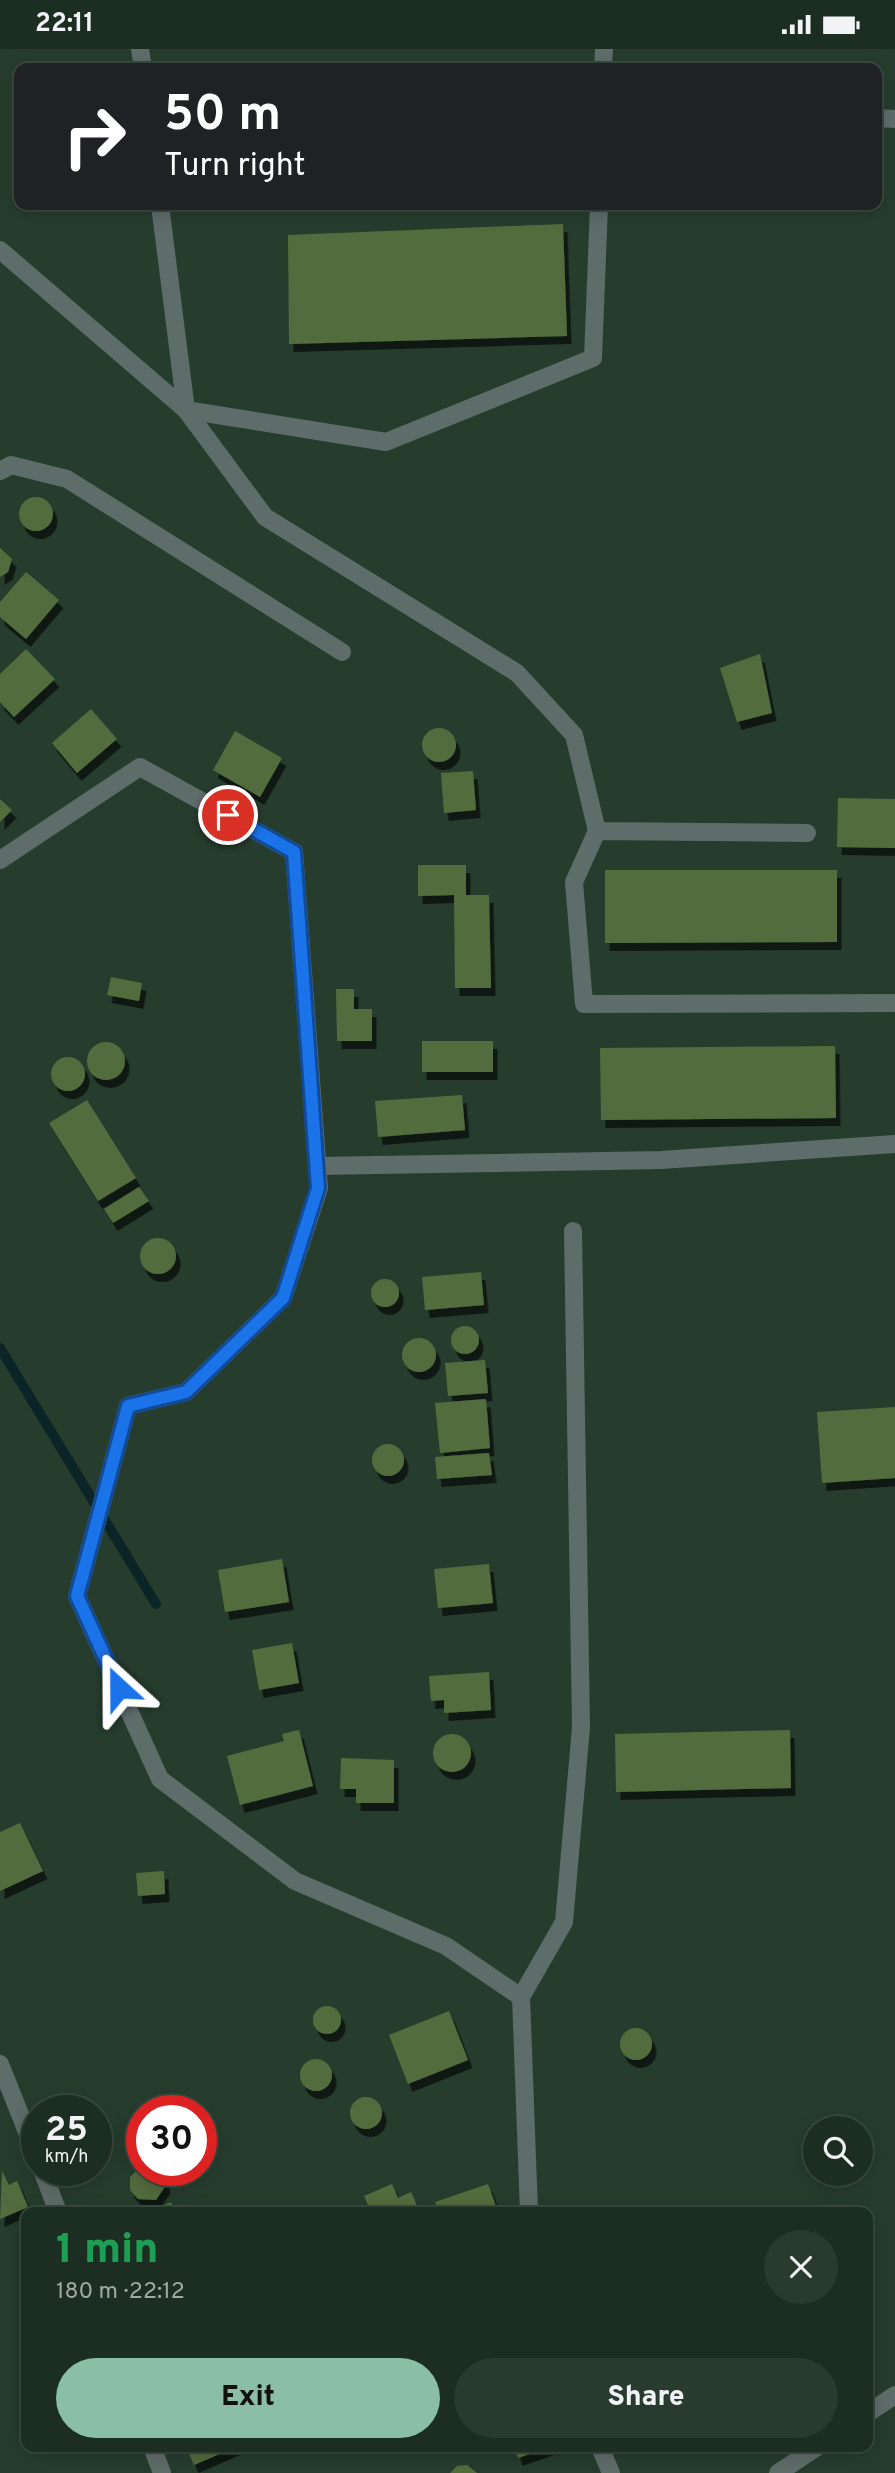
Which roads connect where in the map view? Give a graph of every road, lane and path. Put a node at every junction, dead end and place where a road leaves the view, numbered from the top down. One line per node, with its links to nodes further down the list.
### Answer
1 (161, 210): 4 (street)
2 (599, 210): 4 (street)
3 (0, 250): 4 (street)
4 (187, 410): 7 (street)
5 (0, 471): 6 (street)
6 (342, 652)
7 (597, 831): 8 (street); 10 (street)
8 (807, 833)
9 (0, 860): 12 (street)
10 (895, 1003)
11 (895, 1144): 12 (street)
12 (317, 1166): 14 (street)
13 (573, 1231): 14 (street)
14 (521, 1997): 19 (street)
15 (0, 2064): 16 (street)
16 (21, 2117)
17 (48, 2186): 18 (street)
18 (56, 2207)
19 (529, 2207)
20 (895, 2395): 21 (street)
21 (873, 2410)
22 (154, 2452): 25 (street)
23 (602, 2452): 26 (street)
24 (810, 2452): 27 (street)
25 (162, 2473)
26 (611, 2473)
27 (778, 2473)

